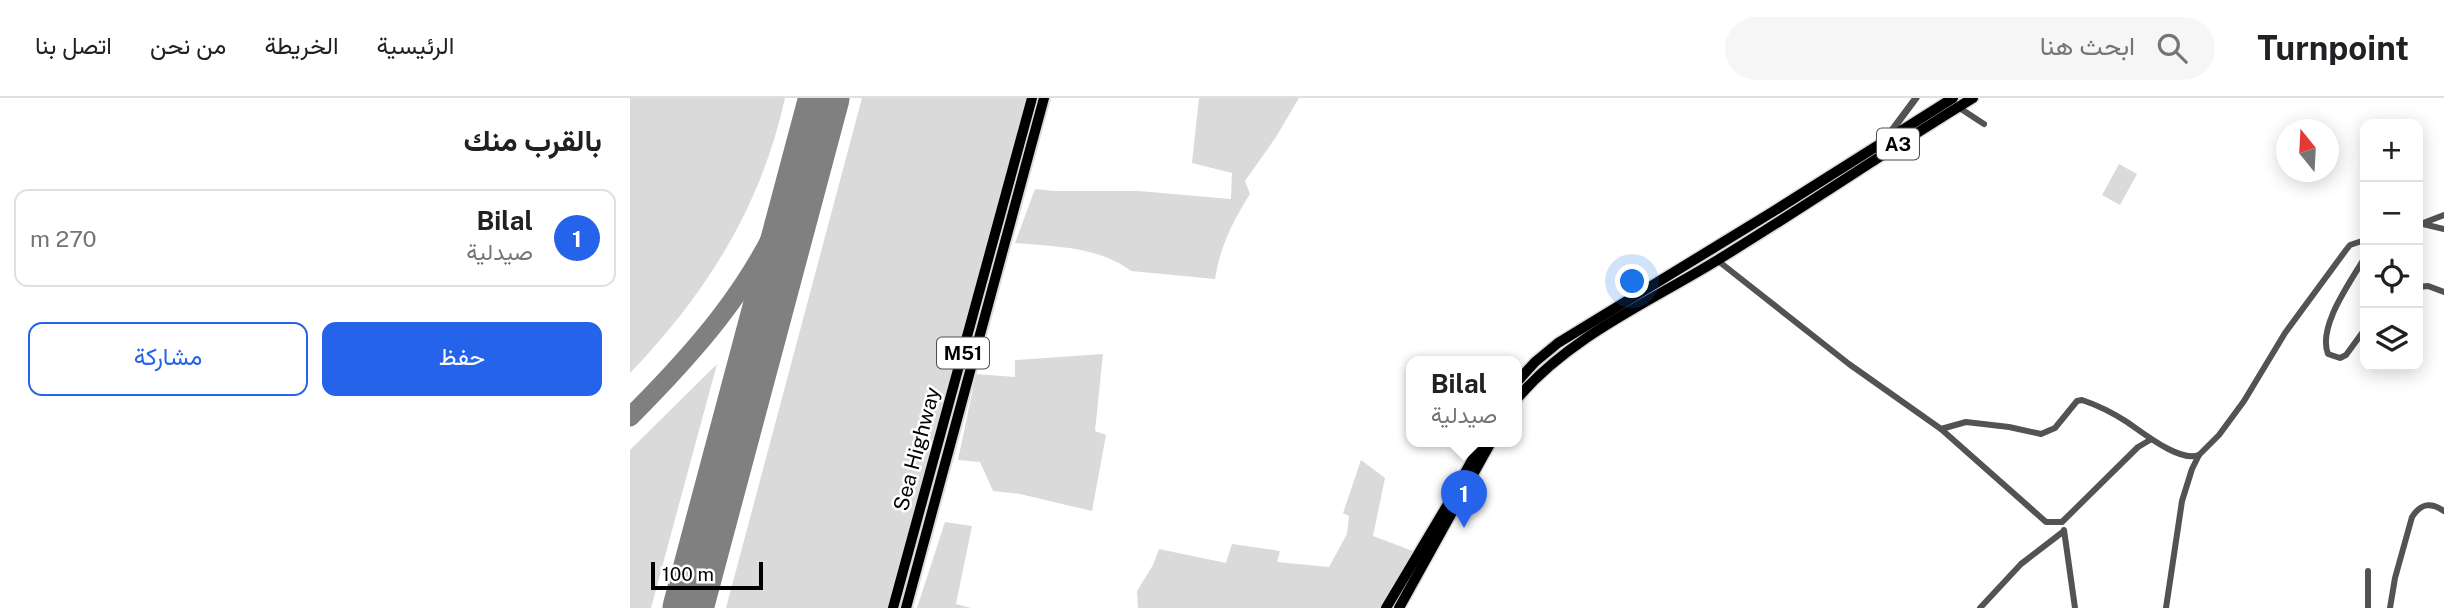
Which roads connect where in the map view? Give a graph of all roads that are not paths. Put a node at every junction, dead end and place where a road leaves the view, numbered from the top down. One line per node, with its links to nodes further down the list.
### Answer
1 (1032, 98): 32 (highway, Sea Highway / M51)
2 (1044, 98): 33 (highway, Sea Highway / M51)
3 (1916, 98): 8 (street)
4 (1973, 98): 6 (highway, A3)
5 (1937, 102): 6 (highway, A3); 8 (highway, A3)
6 (1956, 102): 7 (street); 14 (highway, A3)
7 (1984, 124)
8 (1885, 139): 19 (highway, A3)
9 (2444, 215): 10 (street)
10 (2423, 224)
11 (2423, 225): 12 (street)
12 (2444, 229)
13 (2360, 242): 26 (street)
14 (1717, 260): 20 (highway, A3); 21 (street)
15 (2360, 266): 18 (street)
16 (2423, 286): 17 (street)
17 (2444, 292)
18 (2360, 336)
19 (1522, 377)
20 (1522, 395)
21 (1941, 429): 22 (street); 29 (street)
22 (2150, 440): 25 (street); 29 (street)
23 (1479, 447): 34 (highway)
24 (1488, 447): 35 (highway)
25 (2182, 455): 26 (street); 27 (street)
26 (2199, 455): 27 (street)
27 (2192, 469): 38 (street)
28 (2444, 511): 40 (street)
29 (2062, 522): 30 (street)
30 (2064, 531): 36 (street); 37 (street)
31 (2368, 571): 39 (street)
32 (893, 608)
33 (906, 608)
34 (1386, 608)
35 (1399, 608)
36 (1980, 608)
37 (2075, 608)
38 (2166, 608)
39 (2368, 608)
40 (2390, 608)

